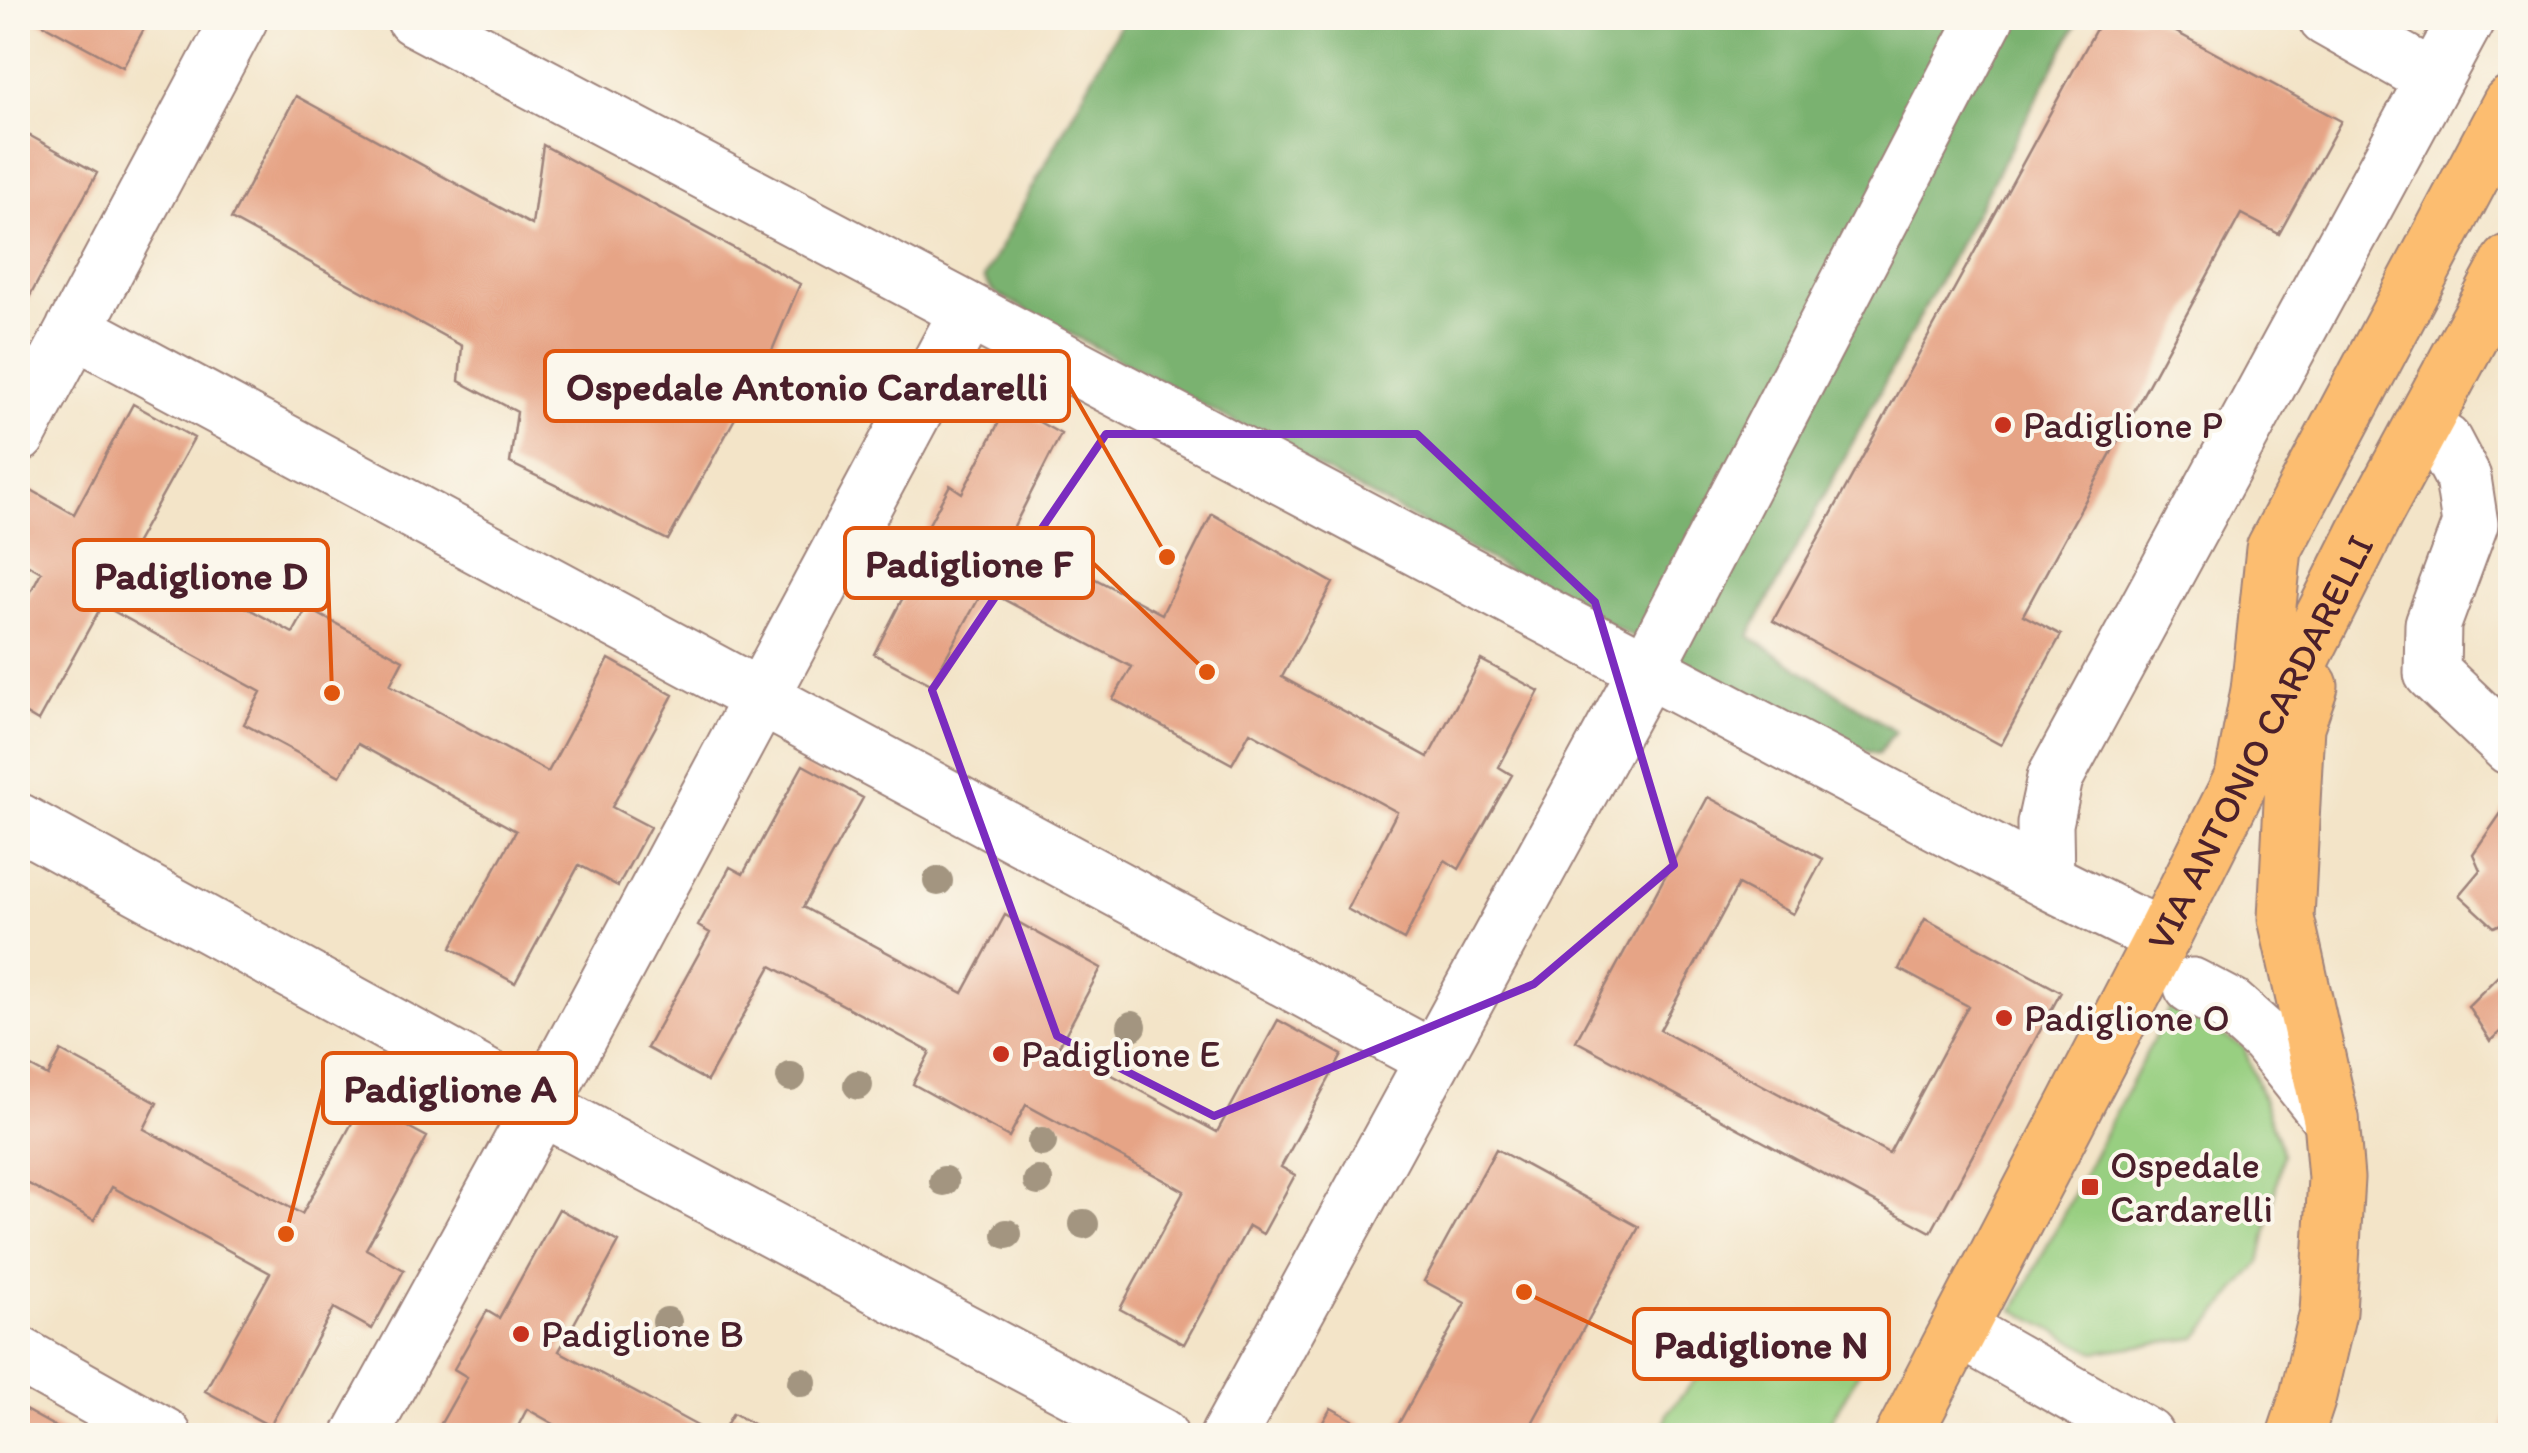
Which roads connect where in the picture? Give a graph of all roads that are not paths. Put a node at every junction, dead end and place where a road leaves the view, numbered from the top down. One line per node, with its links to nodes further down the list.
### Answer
1 (240, 18): 11 (street)
2 (414, 18): 9 (street)
3 (1986, 18): 14 (street)
4 (2326, 18): 6 (street)
5 (2468, 18): 6 (street)
6 (2434, 79): 20 (street)
7 (2510, 104): 18 (main road)
8 (2510, 262): 18 (main road, VIA ANTONIO CARDARELLI)
9 (968, 310): 14 (street); 15 (street)
10 (2510, 322): 13 (main road, VIA ANTONIO CARDARELLI)
11 (74, 329): 12 (street); 15 (street)
12 (18, 434)
13 (2444, 442): 16 (main road, VIA ANTONIO CARDARELLI); 17 (street)
14 (1647, 670): 20 (street); 23 (street)
15 (762, 699): 23 (street); 24 (street)
16 (2296, 726): 25 (main road, VIA ANTONIO CARDARELLI); 26 (street)
17 (2510, 747)
18 (2244, 771): 21 (main road, VIA ANTONIO CARDARELLI)
19 (18, 822): 24 (street)
20 (2046, 880): 21 (street)
21 (2163, 936): 32 (main road, VIA ANTONIO CARDARELLI)
22 (2192, 986): 25 (street)
23 (1434, 1059): 31 (street)
24 (542, 1107): 29 (street); 30 (street)
25 (2331, 1119): 35 (main road, VIA ANTONIO CARDARELLI)
26 (1969, 1335): 33 (street); 34 (street)
27 (18, 1354): 28 (street)
28 (164, 1436)
29 (360, 1436)
30 (1160, 1436)
31 (1228, 1436)
32 (1903, 1436)
33 (1918, 1436)
34 (2146, 1436)
35 (2296, 1436)

